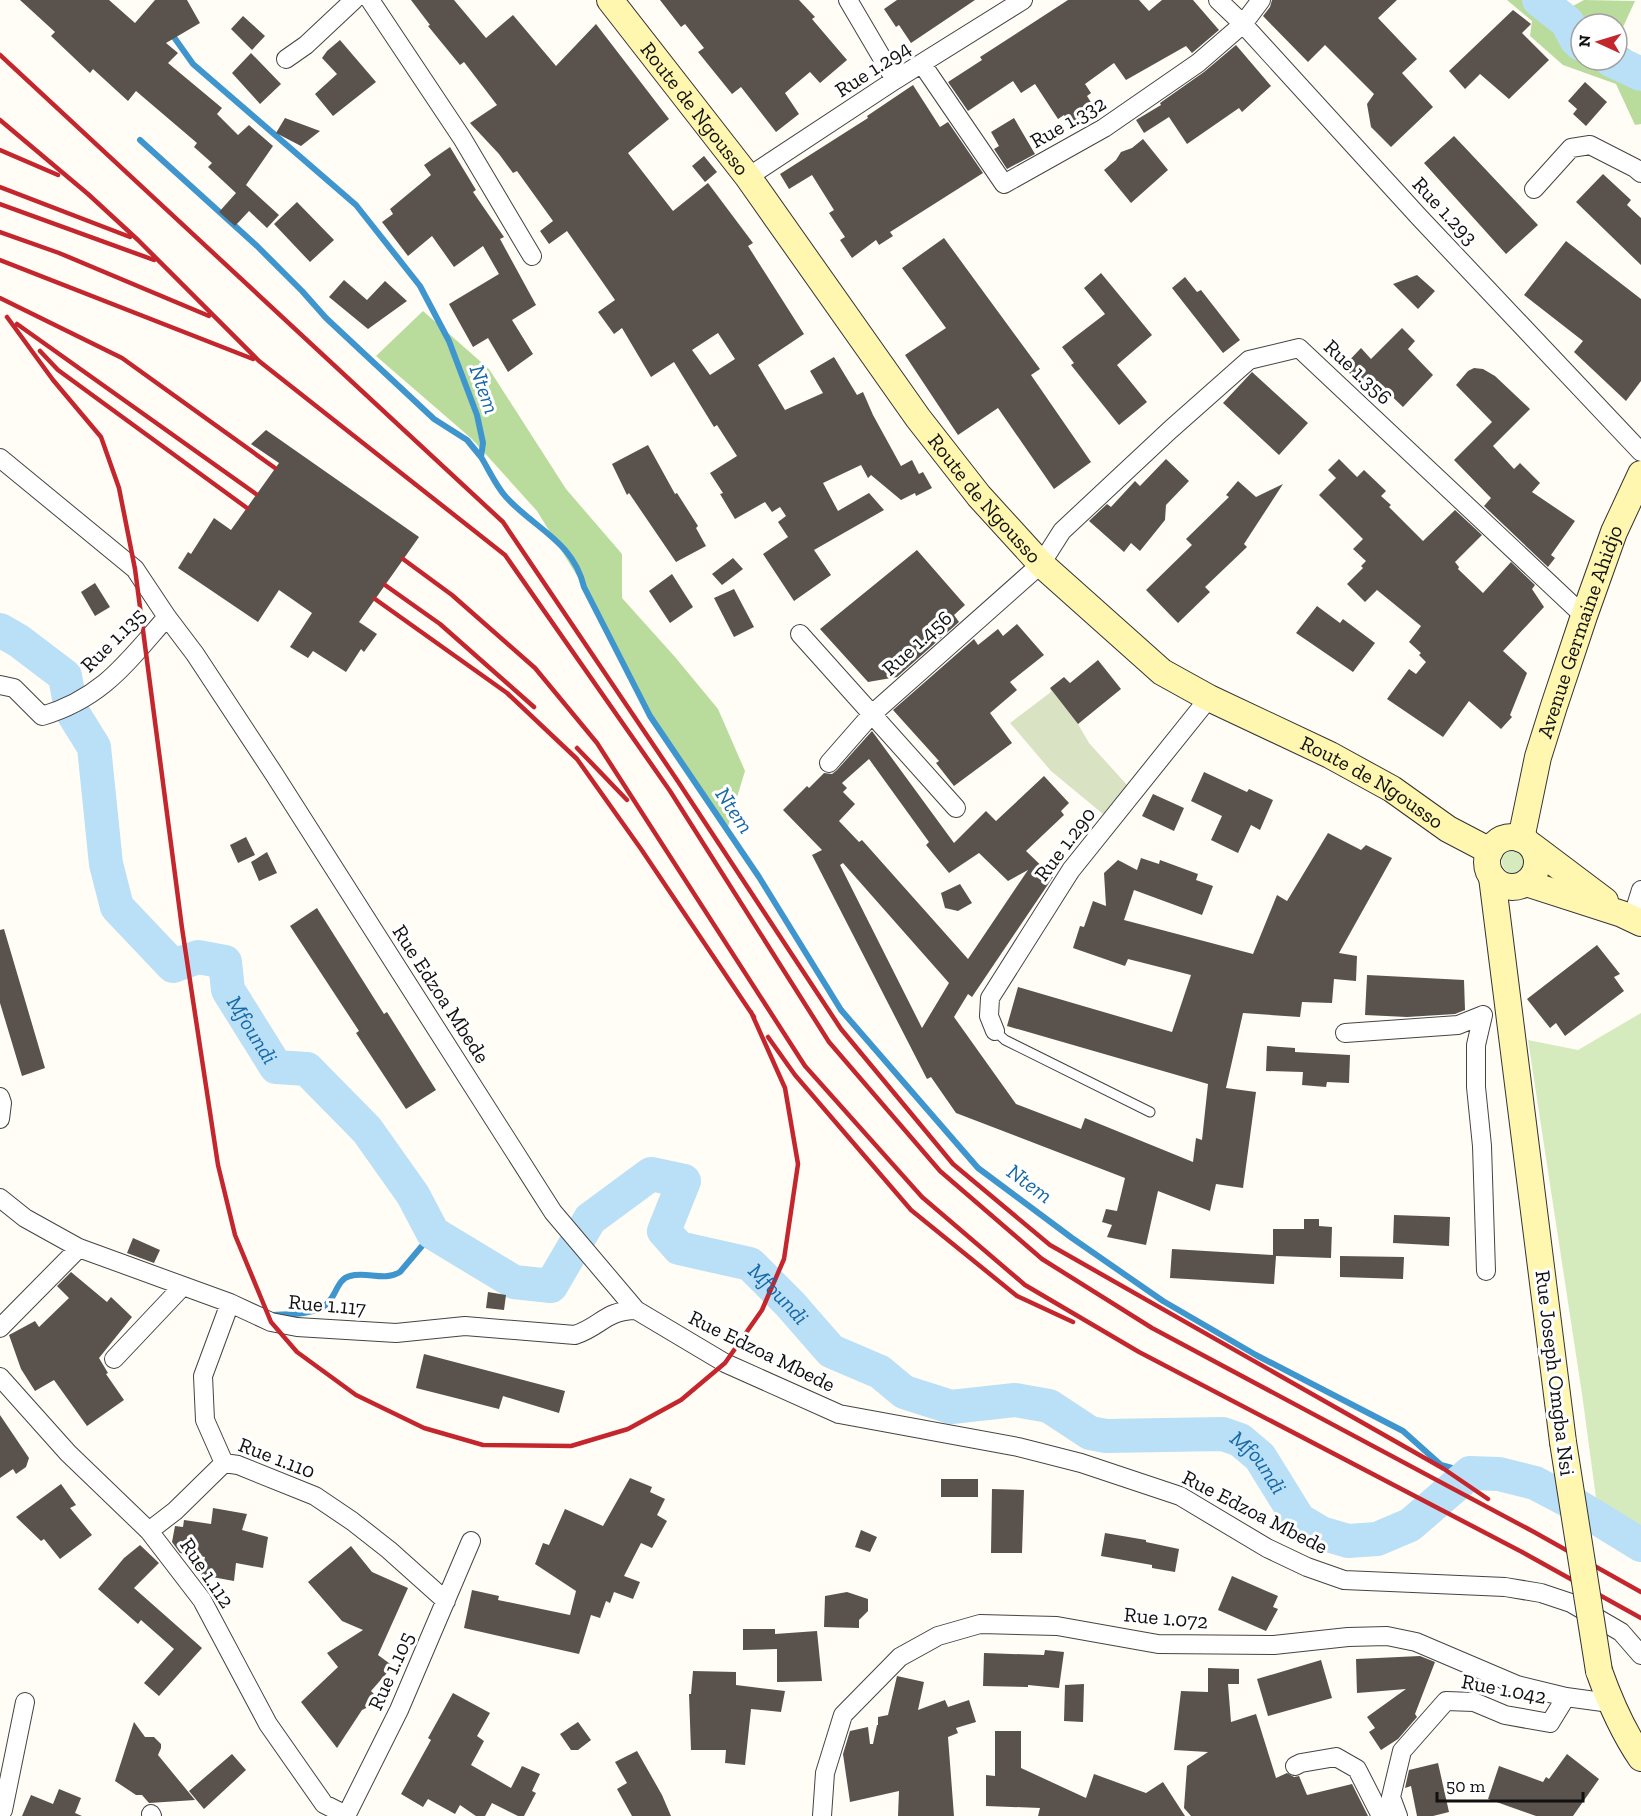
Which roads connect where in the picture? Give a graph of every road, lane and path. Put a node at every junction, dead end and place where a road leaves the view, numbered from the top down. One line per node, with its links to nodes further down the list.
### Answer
1 (354, 0): 10 (street)
2 (370, 0): 16 (street)
3 (610, 0): 14 (main road, Route de Ngousso)
4 (1023, 0): 8 (street, Rue 1.294)
5 (1218, 0): 9 (street, Rue 1.293)
6 (1262, 0): 9 (street, Rue 1.332)
7 (854, 2): 12 (street)
8 (1002, 6): 11 (street, Rue 1.294)
9 (1243, 24): 11 (street, Rue 1.332); 17 (street, Rue 1.293)
10 (286, 59)
11 (922, 64): 12 (street, Rue 1.294)
12 (895, 80): 14 (street, Rue 1.294)
13 (1641, 173): 15 (street)
14 (748, 177): 20 (main road, Route de Ngousso)
15 (1534, 189)
16 (532, 256)
17 (1641, 452)
18 (0, 458): 22 (street, Rue Edzoa Mbede)
19 (1641, 474): 21 (main road, Avenue Germaine Ahidjo)
20 (1041, 564): 21 (street, Rue 1.356); 25 (main road, Route de Ngousso); 26 (street, Rue 1.456)
21 (1584, 616): 29 (main road, Avenue Germaine Ahidjo)
22 (167, 617): 24 (street, Rue 1.135); 46 (street, Rue Edzoa Mbede)
23 (800, 634): 26 (street)
24 (0, 685)
25 (1209, 698): 29 (main road, Route de Ngousso); 36 (street, Rue 1.290)
26 (871, 715): 27 (street, Rue 1.456); 28 (street)
27 (829, 763)
28 (956, 808)
29 (1510, 845): 30 (main road); 31 (main road); 33 (main road, Route de Ngousso)
30 (1492, 877): 31 (main road); 34 (main road)
31 (1521, 885): 33 (main road); 34 (main road)
32 (1641, 890): 33 (street)
33 (1632, 919)
34 (1506, 978): 35 (main road, Rue Joseph Omgba Nsi)
35 (1497, 1014): 37 (street); 43 (street); 57 (main road, Rue Joseph Omgba Nsi, bridge)
36 (995, 1031): 39 (lane)
37 (1345, 1033)
38 (0, 1097): 40 (street)
39 (1150, 1112)
40 (0, 1119)
41 (0, 1198): 42 (street, Rue 1.117)
42 (79, 1248): 44 (street, Rue 1.117); 47 (street)
43 (1486, 1271)
44 (183, 1286): 45 (street, Rue 1.117); 48 (street)
45 (230, 1303): 46 (street, Rue 1.117); 50 (street, Rue 1.110)
46 (636, 1310): 54 (street, Rue Edzoa Mbede)
47 (0, 1328)
48 (114, 1359)
49 (0, 1377): 51 (street, Rue 1.112)
50 (224, 1463): 51 (street); 53 (street, Rue 1.110)
51 (149, 1531): 61 (street, Rue 1.112)
52 (471, 1541): 53 (street, Rue 1.105)
53 (446, 1601): 61 (street, Rue 1.105)
54 (1641, 1655)
55 (1566, 1697): 57 (street, Rue 1.072); 62 (street, Rue 1.072); 64 (street, Rue 1.042)
56 (25, 1702): 60 (street)
57 (1610, 1703): 58 (main road, Rue Joseph Omgba Nsi)
58 (1641, 1758)
59 (1295, 1766): 63 (street)
60 (0, 1814)
61 (346, 1816)
62 (822, 1816)
63 (1381, 1816)
64 (1398, 1816)

